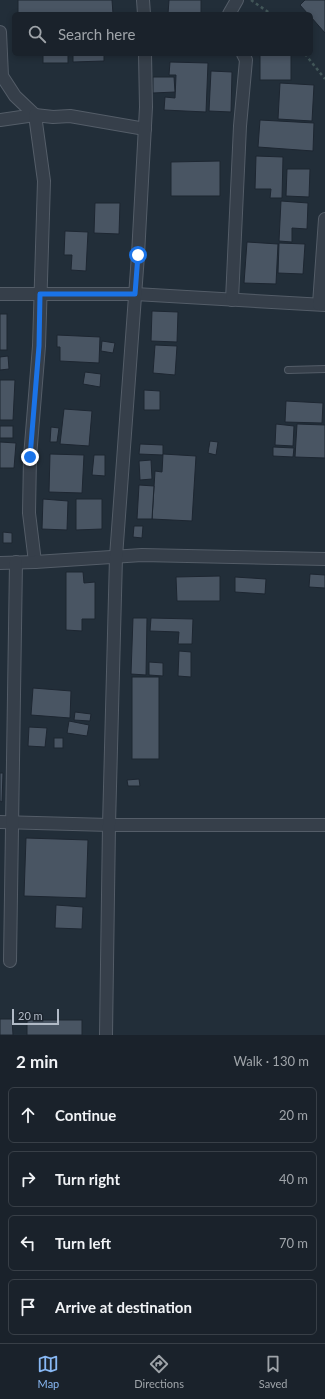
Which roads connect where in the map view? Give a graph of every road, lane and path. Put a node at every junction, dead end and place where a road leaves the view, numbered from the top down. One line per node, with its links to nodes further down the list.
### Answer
1 (143, 0): 4 (street)
2 (236, 0): 5 (street)
3 (251, 0): 6 (path)
4 (144, 12)
5 (230, 12)
6 (268, 12)
7 (0, 32): 12 (street)
8 (145, 56): 14 (street)
9 (244, 56): 19 (street)
10 (307, 56): 11 (path)
11 (325, 79)
12 (35, 115): 13 (street); 14 (street); 17 (street)
13 (0, 120)
14 (145, 129): 18 (street)
15 (325, 219): 20 (street)
16 (0, 294): 17 (street)
17 (40, 294): 18 (street); 26 (street)
18 (135, 294): 19 (street); 23 (street)
19 (232, 300): 20 (street)
20 (322, 305)
21 (325, 369): 22 (lane)
22 (288, 370)
23 (116, 557): 24 (street); 26 (street); 29 (street)
24 (325, 558)
25 (16, 562): 26 (street); 27 (street); 28 (street)
26 (35, 562)
27 (0, 563)
28 (6, 822): 29 (street); 31 (street)
29 (109, 825): 30 (street); 32 (street)
30 (325, 825)
31 (10, 961)
32 (106, 1035)

